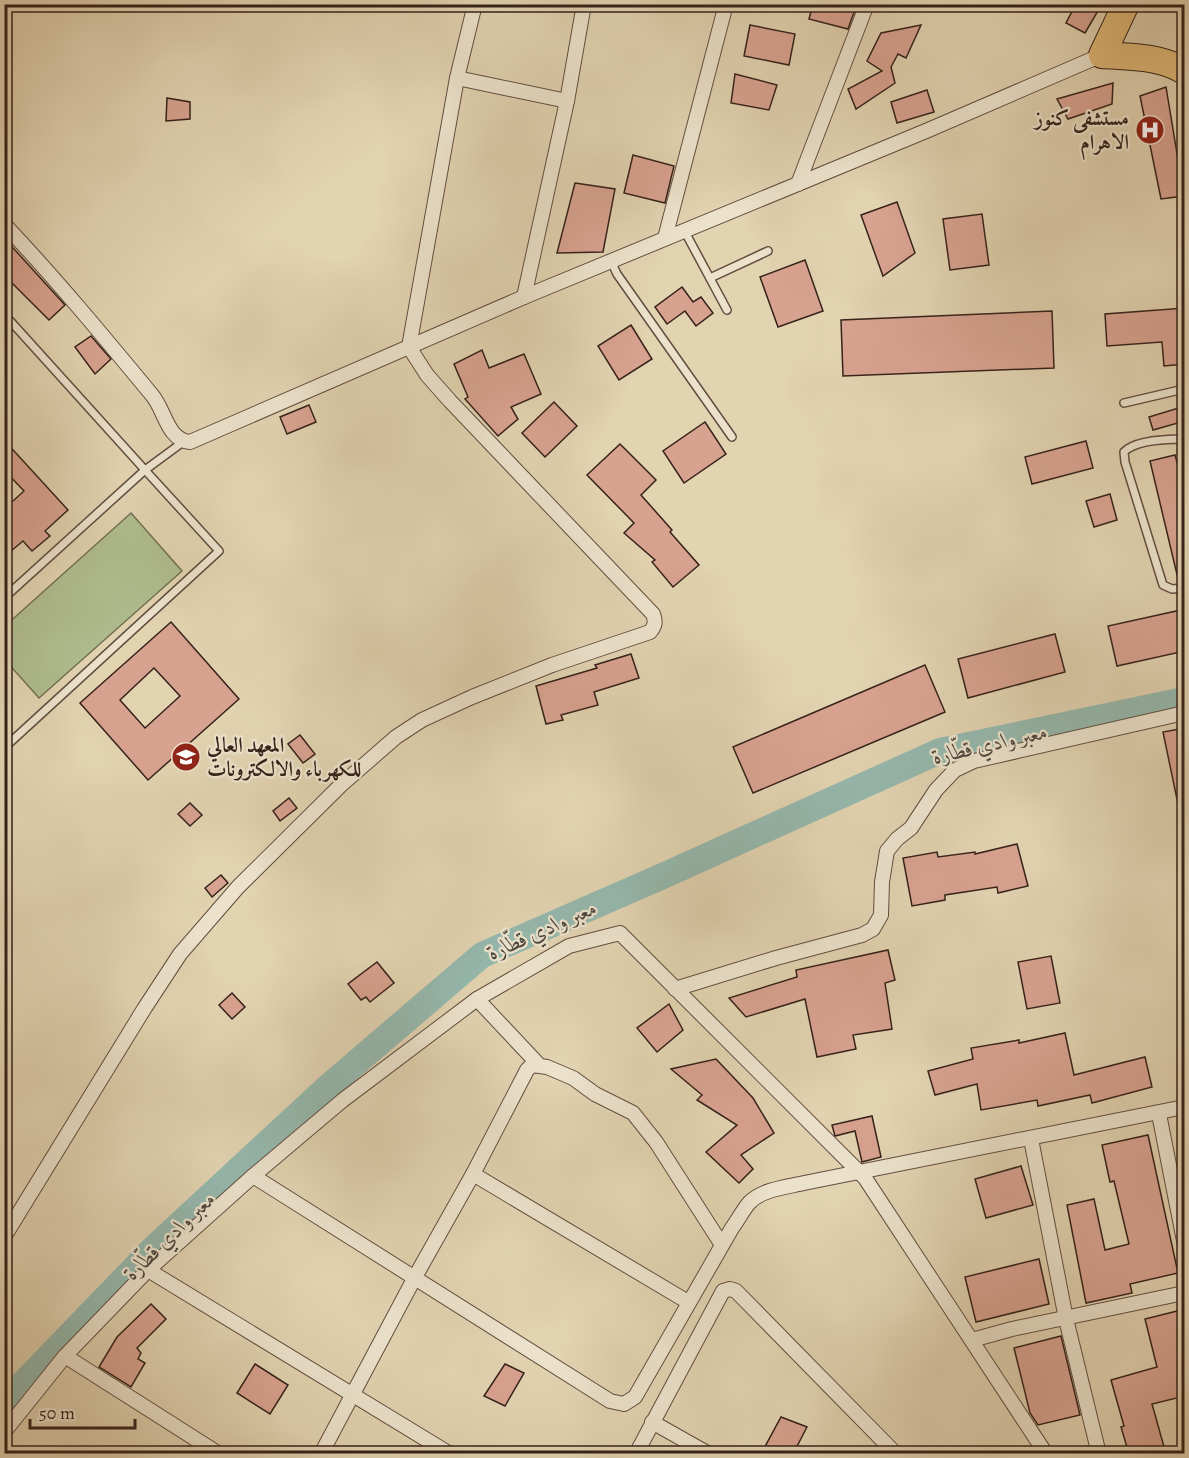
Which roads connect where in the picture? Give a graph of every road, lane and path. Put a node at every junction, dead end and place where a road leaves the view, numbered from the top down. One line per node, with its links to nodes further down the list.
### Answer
1 (476, 4): 8 (street)
2 (584, 4): 9 (street)
3 (726, 4): 13 (street)
4 (867, 4): 10 (street)
5 (1126, 4): 6 (highway)
6 (1102, 56): 7 (highway); 10 (street)
7 (1185, 71)
8 (457, 78): 9 (street); 20 (street)
9 (567, 101): 17 (street)
10 (798, 184): 12 (street)
11 (4, 224): 25 (street)
12 (684, 230): 13 (street); 16 (lane)
13 (665, 238): 15 (street)
14 (768, 251): 16 (lane)
15 (611, 261): 17 (street); 23 (lane)
16 (710, 278): 18 (lane)
17 (524, 297): 20 (street)
18 (727, 310)
19 (4, 314): 26 (lane)
20 (409, 346): 25 (street); 40 (street)
21 (1185, 389): 22 (lane)
22 (1124, 403)
23 (732, 437)
24 (1185, 441): 27 (lane)
25 (183, 442): 26 (lane)
26 (145, 470): 28 (lane); 30 (lane)
27 (1185, 588)
28 (4, 598)
29 (1185, 713): 31 (street)
30 (4, 748)
31 (675, 989): 32 (street); 37 (street)
32 (477, 999): 33 (street); 39 (street)
33 (539, 1065): 38 (street); 42 (street)
34 (1185, 1107): 35 (street)
35 (1159, 1114): 36 (street); 41 (street)
36 (1031, 1139): 37 (street); 47 (street)
37 (859, 1172): 42 (street); 48 (street)
38 (473, 1174): 44 (street); 46 (street)
39 (254, 1176): 43 (street); 44 (street)
40 (4, 1237)
41 (1185, 1241)
42 (722, 1245): 46 (street)
43 (148, 1270): 49 (street); 50 (street)
44 (415, 1277): 46 (street); 50 (street)
45 (1185, 1293): 47 (street)
46 (688, 1302)
47 (1066, 1319): 48 (street); 60 (street)
48 (972, 1340): 59 (street)
49 (65, 1356): 52 (street); 53 (street)
50 (354, 1395): 54 (street); 55 (street)
51 (652, 1422): 56 (street); 57 (street); 58 (street)
52 (4, 1432)
53 (219, 1454)
54 (321, 1454)
55 (450, 1454)
56 (636, 1454)
57 (709, 1454)
58 (896, 1454)
59 (1046, 1454)
60 (1099, 1454)

